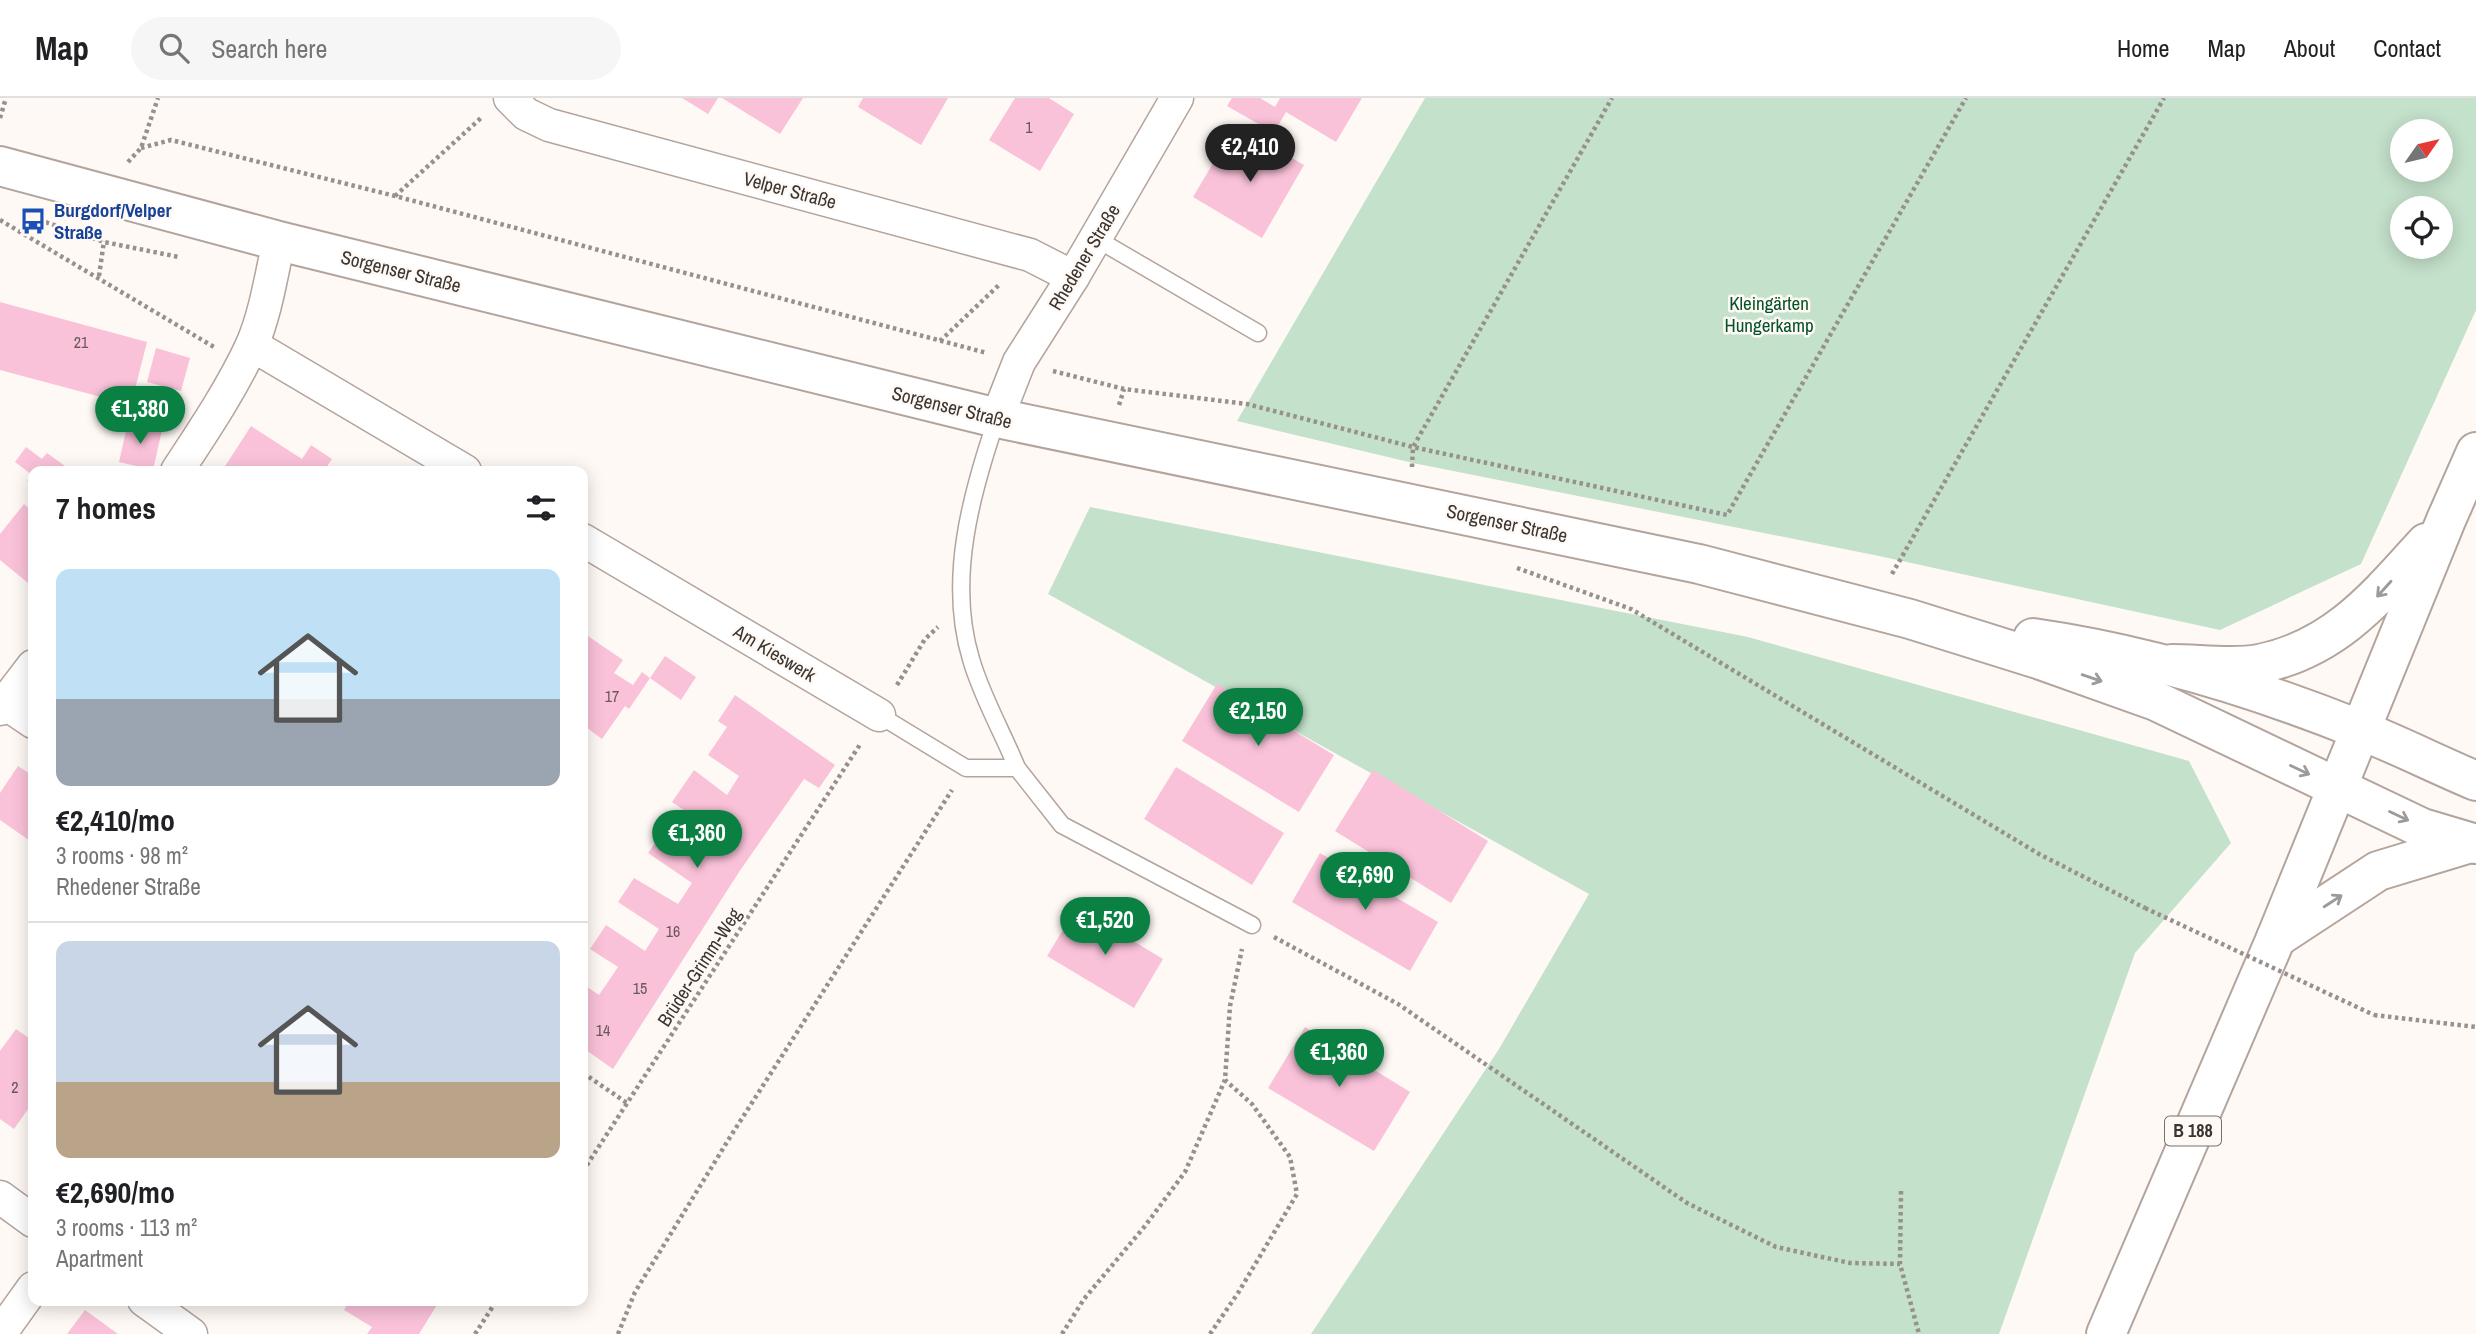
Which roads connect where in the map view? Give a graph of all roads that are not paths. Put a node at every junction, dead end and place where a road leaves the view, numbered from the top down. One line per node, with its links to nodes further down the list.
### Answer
1 (510, 98): 6 (street, Velper Straße)
2 (1177, 98): 4 (street, Rhedener Straße)
3 (0, 166): 5 (main road, Sorgenser Straße)
4 (1095, 238): 6 (street, Rhedener Straße); 7 (lane)
5 (279, 241): 8 (street); 9 (main road, Sorgenser Straße)
6 (1073, 277): 9 (street, Rhedener Straße)
7 (1258, 334)
8 (247, 355): 11 (street); 12 (street)
9 (997, 418): 15 (main road, Sorgenser Straße); 22 (lane)
10 (2476, 452): 13 (main road, B 188)
11 (180, 466)
12 (457, 466)
13 (2446, 520): 16 (main road, one-way to 16); 21 (main road, B 188)
14 (588, 543): 19 (street, Am Kieswerk)
15 (1910, 619): 16 (main road); 24 (main road, one-way to 24)
16 (2172, 664): 21 (main road)
17 (28, 673): 18 (street)
18 (3, 706): 20 (street)
19 (879, 715): 22 (lane, Am Kieswerk)
20 (28, 719)
21 (2360, 730): 23 (main road); 24 (main road, B 188)
22 (1017, 768): 26 (lane)
23 (2476, 781)
24 (2337, 787): 25 (main road, one-way to 25); 27 (main road, B 188)
25 (2473, 844): 27 (main road, one-way to 25)
26 (1252, 925)
27 (2276, 938): 34 (main road, B 188)
28 (0, 1197): 29 (street)
29 (28, 1217)
30 (28, 1295): 32 (street)
31 (152, 1306): 33 (street)
32 (0, 1334)
33 (191, 1334)
34 (2106, 1334)

